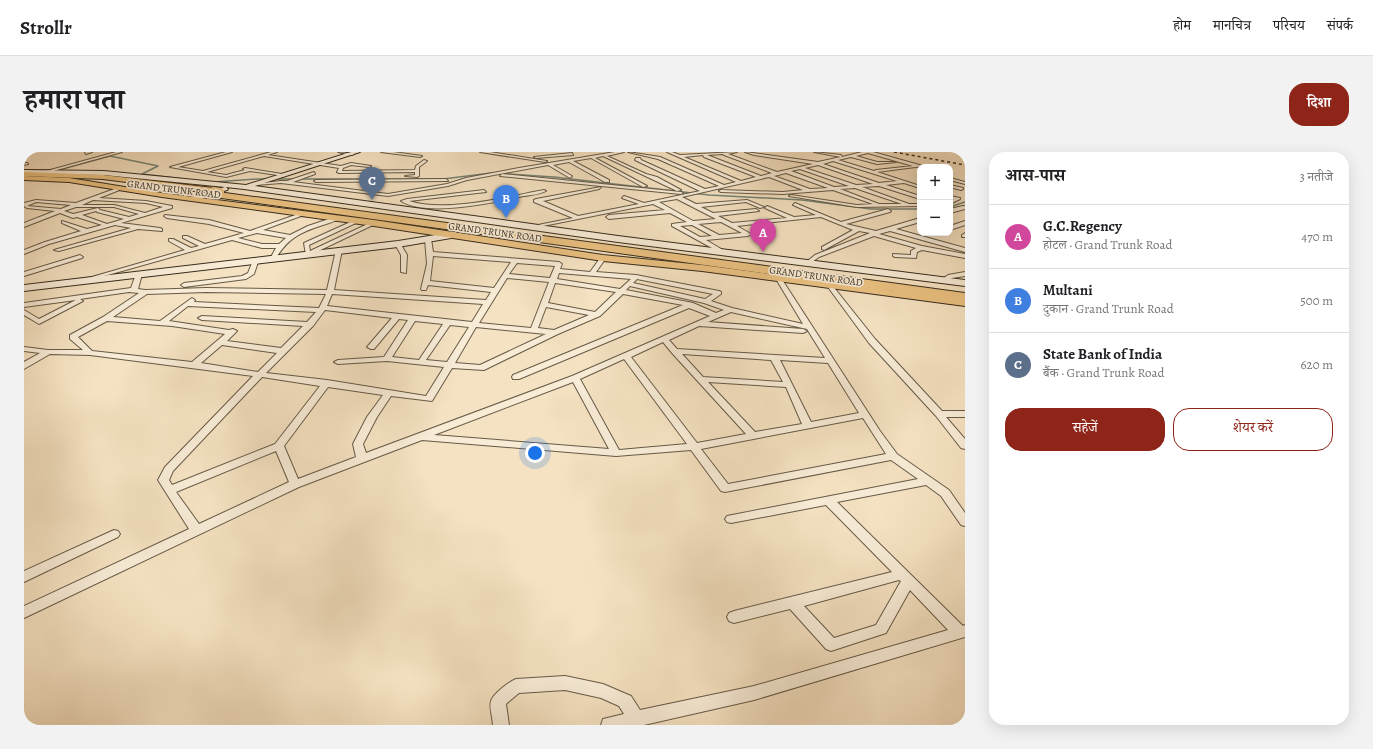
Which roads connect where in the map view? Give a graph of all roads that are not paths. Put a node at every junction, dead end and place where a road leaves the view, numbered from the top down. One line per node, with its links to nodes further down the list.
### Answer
1 (90, 152): 21 (street)
2 (119, 152): 66 (street)
3 (223, 152): 41 (street)
4 (230, 152): 70 (street)
5 (275, 152): 26 (street)
6 (340, 152): 22 (street)
7 (383, 152): 30 (street)
8 (482, 152): 23 (street)
9 (517, 152): 23 (street)
10 (568, 152): 24 (street)
11 (615, 152): 12 (street); 27 (street)
12 (622, 152)
13 (630, 152): 36 (street)
14 (669, 152): 31 (street)
15 (695, 152): 28 (street)
16 (721, 152): 17 (street); 28 (street); 32 (street)
17 (734, 152)
18 (747, 152): 25 (street)
19 (816, 152): 38 (street)
20 (868, 152): 33 (street); 49 (street)
21 (86, 153)
22 (354, 153): 53 (street)
23 (494, 154): 39 (street)
24 (572, 154): 34 (street); 42 (street)
25 (754, 154): 32 (street); 37 (street)
26 (262, 155): 43 (street); 56 (street)
27 (603, 155): 35 (street); 71 (street)
28 (701, 155): 31 (street); 79 (street)
29 (304, 156): 43 (street)
30 (420, 156)
31 (679, 156): 40 (street); 86 (street)
32 (731, 156): 50 (street)
33 (851, 156): 38 (street); 49 (street)
34 (534, 157): 39 (street); 44 (street)
35 (591, 157): 42 (street); 75 (street)
36 (649, 157): 40 (street); 108 (street)
37 (772, 157): 46 (street); 50 (street)
38 (845, 157): 47 (street)
39 (522, 158): 44 (street)
40 (659, 158): 95 (street)
41 (196, 159)
42 (581, 159): 45 (street)
43 (291, 160): 53 (street)
44 (538, 160): 51 (street)
45 (570, 160): 51 (street); 91 (street)
46 (796, 160): 52 (street); 55 (street)
47 (833, 160): 55 (street); 69 (street)
48 (425, 161): 67 (street)
49 (900, 161): 58 (street)
50 (746, 162): 62 (street)
51 (555, 163): 54 (street)
52 (782, 163)
53 (319, 164): 64 (street); 76 (street)
54 (549, 164): 73 (street); 78 (street)
55 (816, 164): 60 (street); 92 (street)
56 (225, 166): 63 (street); 70 (street)
57 (768, 166): 62 (street)
58 (917, 166)
59 (394, 167): 64 (street)
60 (800, 167): 68 (street); 96 (street)
61 (917, 167): 69 (street)
62 (761, 168): 74 (street)
63 (250, 170): 70 (street); 76 (street)
64 (340, 170): 67 (street); 81 (street)
65 (24, 171): 66 (street); 99 (main road); 110 (highway, GRAND TRUNK ROAD)
66 (48, 171): 93 (street)
67 (417, 171): 81 (street)
68 (786, 171): 74 (street); 101 (street)
69 (870, 171): 87 (street)
70 (201, 172)
71 (639, 172): 75 (street); 104 (street)
72 (314, 173): 82 (street)
73 (499, 173): 78 (street); 83 (street); 114 (street)
74 (775, 173): 77 (street)
75 (623, 174): 94 (street)
76 (282, 175): 88 (street)
77 (768, 175): 79 (street); 109 (street)
78 (570, 177): 91 (street)
79 (759, 177): 84 (street)
80 (953, 177): 90 (street)
81 (386, 179): 82 (street); 85 (street)
82 (296, 180): 89 (street)
83 (463, 180): 85 (street); 105 (street)
84 (749, 180): 86 (street); 112 (street)
85 (398, 181): 111 (street)
86 (740, 182): 95 (street)
87 (904, 182): 92 (street); 97 (street)
88 (259, 183): 89 (street); 100 (street)
89 (287, 183): 111 (street)
90 (965, 183)
91 (607, 184): 94 (street); 124 (street)
92 (879, 184): 96 (street); 119 (street)
93 (233, 186): 100 (street); 123 (street)
94 (645, 186): 104 (street)
95 (723, 186): 108 (street)
96 (856, 186): 101 (street); 142 (street)
97 (917, 186)
98 (953, 187): 103 (street)
99 (120, 188): 115 (main road); 121 (street)
100 (244, 188): 127 (street)
101 (835, 188): 109 (street); 147 (street)
102 (519, 189): 113 (street)
103 (961, 189)
104 (679, 190): 114 (street)
105 (412, 191): 111 (street); 122 (street)
106 (484, 191): 122 (street)
107 (544, 191): 113 (street)
108 (707, 191): 112 (street); 114 (street)
109 (810, 191): 112 (street); 137 (street)
110 (214, 192): 254 (highway, GRAND TRUNK ROAD); 257 (highway, GRAND TRUNK ROAD)
111 (374, 193): 127 (street)
112 (783, 193): 137 (street)
113 (531, 194): 116 (street)
114 (695, 194): 118 (street)
115 (162, 195): 123 (main road); 126 (street)
116 (523, 195): 124 (street); 141 (street)
117 (624, 197): 132 (street)
118 (678, 197): 128 (street); 133 (street)
119 (917, 197)
120 (953, 197): 130 (street)
121 (91, 198): 126 (street); 136 (street)
122 (424, 198): 141 (street)
123 (194, 199): 157 (main road)
124 (536, 201): 167 (street)
125 (24, 202): 135 (street)
126 (144, 202): 161 (street)
127 (356, 202): 150 (street)
128 (654, 202): 132 (street); 144 (street)
129 (738, 202): 133 (street); 133 (street); 169 (street)
130 (953, 202)
131 (953, 202): 138 (street)
132 (644, 204): 158 (street)
133 (691, 204): 144 (street); 162 (street)
134 (795, 204): 156 (street)
135 (32, 205): 136 (street); 139 (street); 148 (street); 153 (street)
136 (74, 205): 140 (street); 153 (street)
137 (846, 205): 147 (street)
138 (965, 205): 152 (street)
139 (24, 206)
140 (107, 206): 149 (street); 161 (street)
141 (423, 206): 150 (street)
142 (912, 206): 143 (street); 147 (street)
143 (917, 206)
144 (664, 207): 154 (street)
145 (838, 207): 146 (street)
146 (832, 209)
147 (886, 209): 180 (street)
148 (24, 210)
149 (94, 210): 160 (street); 168 (street)
150 (415, 210): 186 (street)
151 (825, 210): 156 (street)
152 (953, 210)
153 (60, 211): 160 (street); 170 (street)
154 (671, 211): 158 (street); 178 (street)
155 (756, 211): 159 (street)
156 (813, 212): 164 (street)
157 (306, 213): 166 (main road); 191 (street)
158 (603, 213): 167 (street)
159 (731, 213): 162 (street); 179 (street)
160 (77, 215): 182 (street)
161 (144, 215): 168 (street)
162 (713, 215): 171 (street)
163 (167, 216): 191 (street)
164 (820, 216): 169 (street); 180 (street)
165 (24, 218): 170 (street)
166 (338, 218): 173 (main road); 199 (street)
167 (578, 218): 186 (street)
168 (130, 219): 182 (street)
169 (793, 219): 179 (street)
170 (36, 220): 181 (street)
171 (721, 220): 178 (street); 184 (street)
172 (958, 220): 176 (street)
173 (357, 221): 177 (main road); 221 (street)
174 (917, 221): 189 (street)
175 (64, 222): 192 (street)
176 (965, 222): 187 (street)
177 (374, 223): 195 (main road); 221 (street)
178 (693, 223): 197 (street); 203 (street)
179 (752, 223): 184 (street)
180 (841, 224): 188 (street)
181 (24, 225)
182 (111, 225): 183 (street); 192 (street)
183 (126, 225): 185 (street); 192 (street)
184 (732, 225): 197 (street)
185 (140, 227): 190 (street); 201 (street)
186 (535, 227): 219 (street)
187 (953, 227)
188 (858, 229): 194 (street); 217 (street)
189 (889, 229): 194 (street); 218 (street)
190 (160, 230)
191 (253, 232): 193 (street); 198 (street)
192 (87, 233): 200 (street); 201 (street)
193 (267, 233): 199 (street); 205 (street)
194 (875, 234): 213 (street); 217 (street)
195 (454, 235): 202 (street); 226 (main road)
196 (185, 237): 210 (street)
197 (718, 237): 203 (street)
198 (231, 238): 205 (street); 210 (street)
199 (290, 238): 211 (street)
200 (61, 239): 206 (street); 209 (street)
201 (98, 239): 206 (street); 207 (street)
202 (428, 239): 208 (street); 222 (street)
203 (700, 239): 219 (street)
204 (171, 240): 215 (street)
205 (244, 242): 211 (street)
206 (78, 244): 212 (street); 214 (street)
207 (109, 244)
208 (398, 244): 216 (street); 233 (street)
209 (42, 245): 214 (street); 220 (street)
210 (205, 246): 215 (street)
211 (280, 246): 225 (street)
212 (90, 248)
213 (921, 248): 223 (street); 224 (street)
214 (57, 250): 235 (street)
215 (190, 250): 232 (street)
216 (339, 250): 221 (street); 253 (street)
217 (831, 250): 229 (street)
218 (965, 250)
219 (721, 251): 229 (street)
220 (24, 252)
221 (308, 254): 225 (street)
222 (431, 254): 228 (street); 244 (street)
223 (895, 255)
224 (965, 256)
225 (274, 257): 227 (street)
226 (602, 258): 234 (street); 240 (main road)
227 (256, 259): 236 (street); 251 (street)
228 (515, 261): 231 (street); 238 (street)
229 (808, 263): 246 (street)
230 (102, 268): 232 (street)
231 (556, 271): 234 (street); 241 (street)
232 (110, 272): 243 (street)
233 (404, 272)
234 (592, 273): 239 (street)
235 (24, 274)
236 (139, 274): 243 (street); 251 (street)
237 (965, 274): 242 (street)
238 (505, 276): 241 (street); 250 (street)
239 (636, 277): 245 (street); 258 (street)
240 (779, 279): 247 (main road); 282 (street)
241 (552, 280): 252 (street); 262 (street)
242 (944, 280)
243 (81, 281): 248 (street)
244 (426, 283): 250 (street); 256 (street)
245 (628, 284): 252 (street); 258 (street)
246 (965, 284)
247 (830, 286): 260 (main road); 310 (street)
248 (25, 287)
249 (206, 290): 251 (street); 253 (street); 261 (street)
250 (496, 290): 259 (street)
251 (139, 291): 255 (street); 274 (street)
252 (620, 291): 264 (street); 268 (street)
253 (330, 292): 256 (street); 265 (street)
254 (965, 292)
255 (86, 297): 263 (street); 273 (street)
256 (421, 297): 259 (street)
257 (965, 297)
258 (706, 301): 266 (street)
259 (488, 302): 281 (street)
260 (965, 303)
261 (188, 304): 265 (street); 278 (street)
262 (543, 304): 268 (street); 283 (street)
263 (24, 305)
264 (690, 305): 270 (street); 304 (street)
265 (323, 309): 269 (street); 279 (street)
266 (730, 310): 270 (street); 282 (street)
267 (24, 312): 273 (street)
268 (597, 314): 284 (street)
269 (396, 316): 272 (street); 288 (street)
270 (716, 316): 280 (street)
271 (202, 318): 275 (street)
272 (413, 318): 276 (street); 296 (street)
273 (35, 319): 277 (street)
274 (106, 319): 278 (street); 293 (street)
275 (245, 320): 279 (street); 285 (street)
276 (448, 322): 281 (street); 299 (street)
277 (24, 323)
278 (162, 323): 285 (street)
279 (310, 324): 290 (street)
280 (697, 324): 282 (street); 286 (street)
281 (474, 325): 283 (street); 301 (street)
282 (810, 329): 297 (street)
283 (534, 330): 284 (street)
284 (555, 332): 301 (street)
285 (231, 333): 287 (street)
286 (664, 339): 291 (street); 294 (street)
287 (220, 342): 290 (street); 300 (street)
288 (370, 347)
289 (24, 349): 292 (street)
290 (283, 351): 303 (street)
291 (675, 351): 295 (street); 306 (street)
292 (48, 352): 293 (street); 302 (street)
293 (90, 353): 300 (street)
294 (626, 356): 305 (street); 318 (street)
295 (774, 357): 297 (street); 308 (street)
296 (387, 359): 298 (street); 299 (street)
297 (831, 361): 312 (street)
298 (338, 362)
299 (421, 362): 301 (street)
300 (194, 365): 303 (street)
301 (450, 365): 309 (street)
302 (24, 366)
303 (262, 373): 307 (street); 324 (street)
304 (516, 376)
305 (576, 378): 315 (street); 319 (street)
306 (701, 380): 308 (street); 314 (street)
307 (327, 383): 309 (street); 316 (street)
308 (789, 385): 313 (street)
309 (389, 393): 321 (street)
310 (939, 414): 311 (street); 317 (street)
311 (965, 414)
312 (865, 415): 313 (street); 320 (street)
313 (808, 426): 314 (street)
314 (753, 436): 318 (street)
315 (420, 437): 319 (street); 321 (street)
316 (279, 446): 323 (street); 324 (street)
317 (965, 446)
318 (693, 447): 319 (street); 320 (street)
319 (616, 453)
320 (893, 456): 322 (street)
321 (362, 458): 323 (street)
322 (928, 481): 325 (street); 327 (street)
323 (295, 484): 328 (street)
324 (170, 490): 328 (street)
325 (828, 500): 326 (street); 331 (street)
326 (730, 519)
327 (965, 522)
328 (196, 530): 333 (street)
329 (114, 534): 330 (street)
330 (24, 577)
331 (905, 578): 332 (street); 332 (street); 335 (street)
332 (793, 603): 334 (street)
333 (24, 612)
334 (734, 617)
335 (962, 632): 336 (street)
336 (637, 719): 337 (street); 338 (street)
337 (614, 724)
338 (501, 725)

